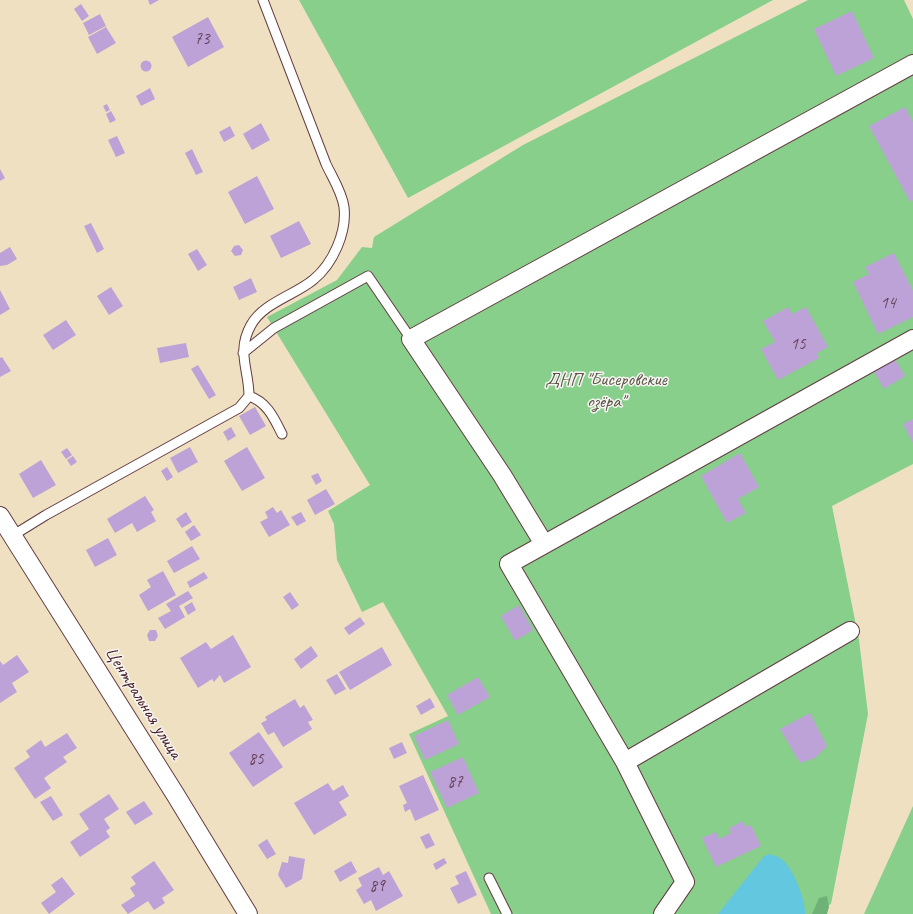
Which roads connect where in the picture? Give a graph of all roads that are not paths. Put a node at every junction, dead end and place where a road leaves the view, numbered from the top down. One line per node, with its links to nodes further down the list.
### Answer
1 (263, 0): 5 (lane)
2 (913, 64): 3 (street)
3 (411, 339): 5 (lane); 10 (street)
4 (913, 339): 10 (street)
5 (243, 353): 6 (lane)
6 (249, 396): 7 (lane); 9 (lane)
7 (282, 434)
8 (0, 516): 9 (street, Центральная улица)
9 (12, 536): 14 (street, Центральная улица)
10 (544, 544): 12 (street)
11 (850, 631): 12 (street)
12 (625, 762): 16 (street)
13 (488, 878): 15 (lane)
14 (248, 914)
15 (507, 914)
16 (663, 914)

